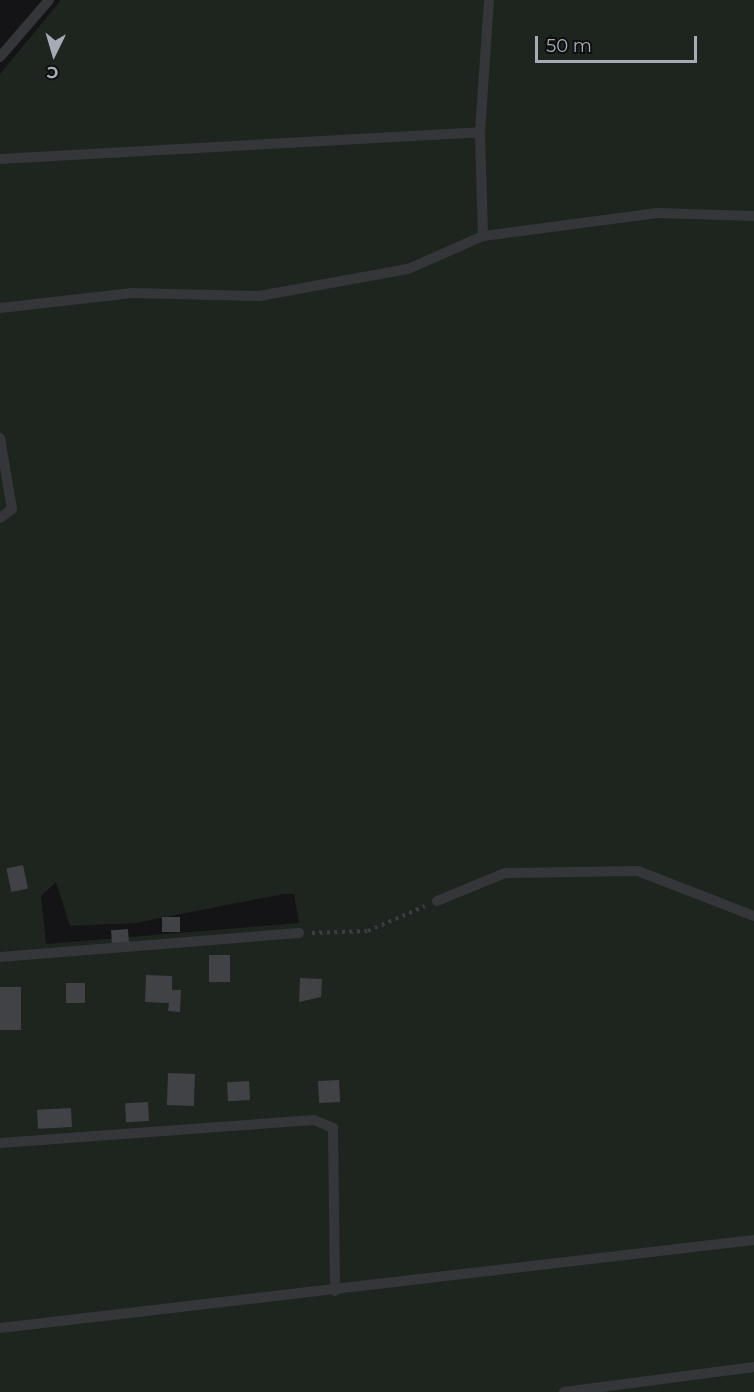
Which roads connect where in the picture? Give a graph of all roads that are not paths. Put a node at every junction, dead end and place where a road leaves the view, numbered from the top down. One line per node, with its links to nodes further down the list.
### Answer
1 (49, 0): 3 (lane)
2 (489, 0): 4 (lane)
3 (0, 57)
4 (480, 132): 5 (lane); 7 (lane)
5 (0, 159)
6 (754, 216): 7 (lane)
7 (483, 236): 8 (lane)
8 (0, 308)
9 (0, 438): 10 (lane)
10 (0, 518)
11 (437, 901): 12 (lane)
12 (754, 916)
13 (299, 933): 14 (lane)
14 (0, 957)
15 (0, 1143): 17 (lane)
16 (754, 1240): 17 (lane)
17 (335, 1291): 18 (lane)
18 (0, 1328)
19 (754, 1367): 20 (lane)
20 (564, 1392)

